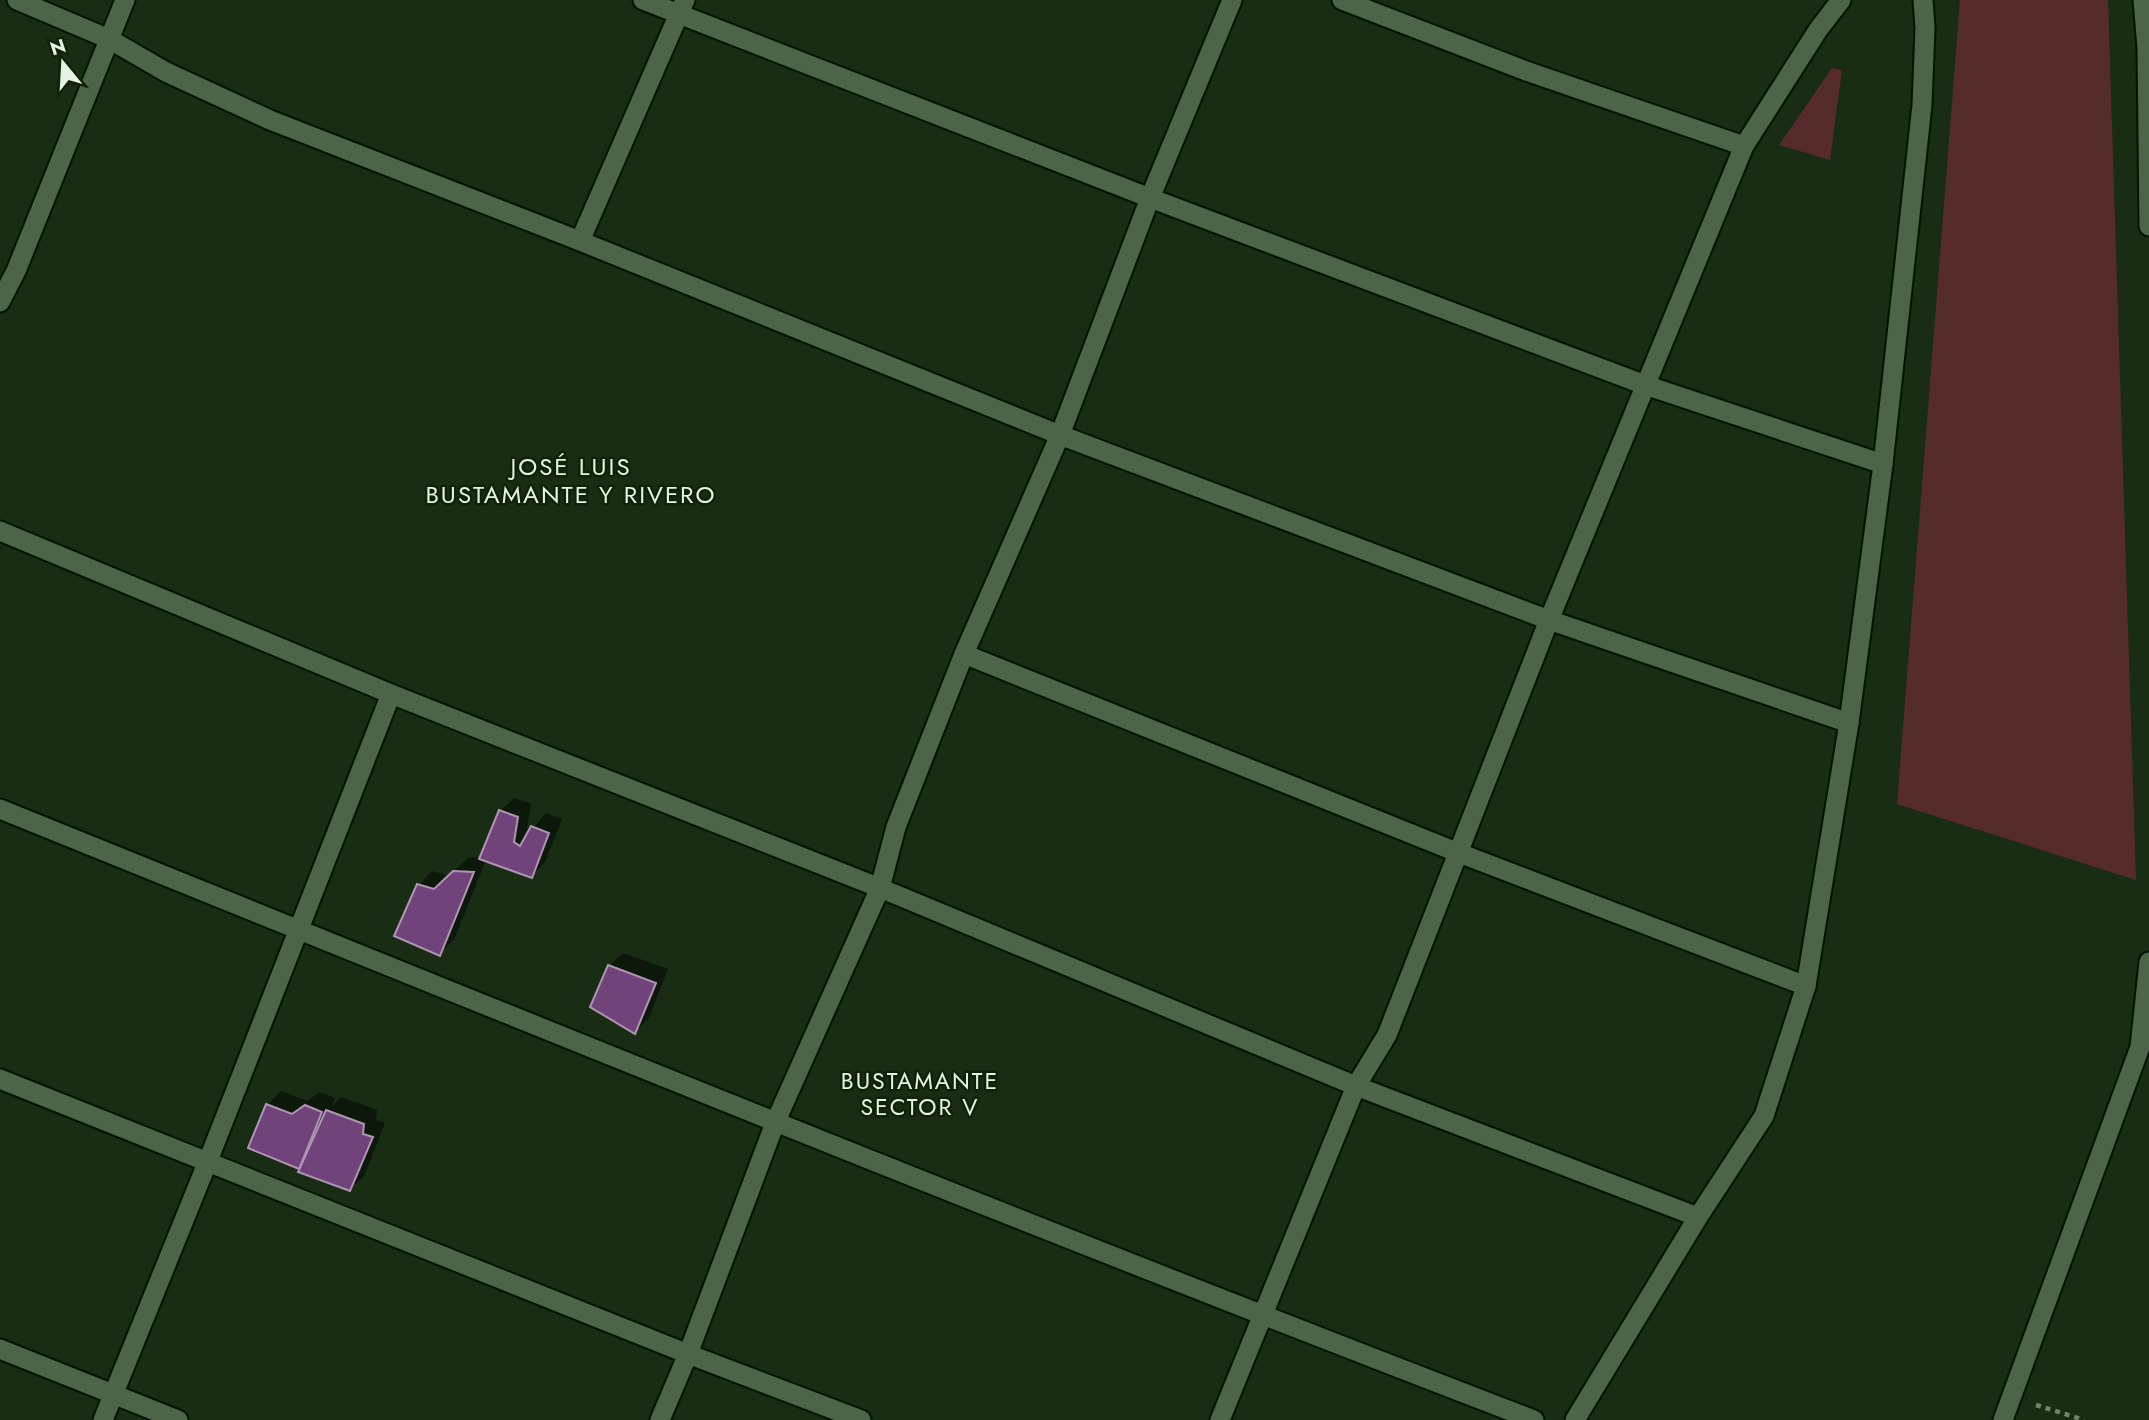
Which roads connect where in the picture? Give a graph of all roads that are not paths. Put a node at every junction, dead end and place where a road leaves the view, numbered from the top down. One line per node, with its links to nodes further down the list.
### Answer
1 (17, 0): 10 (street)
2 (125, 0): 10 (street)
3 (643, 0): 9 (street)
4 (1232, 0): 12 (street)
5 (1342, 0): 11 (street)
6 (1841, 0): 11 (street)
7 (1923, 0): 19 (street)
8 (2143, 0): 13 (street)
9 (683, 8): 12 (street); 14 (street)
10 (109, 39): 14 (street); 15 (street)
11 (1744, 146): 17 (street)
12 (1150, 198): 17 (street); 18 (street)
13 (2149, 226)
14 (580, 241): 18 (street)
15 (8, 268): 16 (street)
16 (0, 302)
17 (1645, 385): 19 (street); 21 (street)
18 (1060, 435): 21 (street); 22 (street)
19 (1884, 464): 24 (street)
20 (0, 531): 23 (street)
21 (1549, 620): 24 (street); 26 (street)
22 (964, 654): 26 (street); 27 (street)
23 (391, 694): 27 (street); 28 (street)
24 (1849, 723): 30 (street)
25 (0, 809): 28 (street)
26 (1459, 853): 30 (street); 32 (street)
27 (880, 888): 32 (street); 33 (street)
28 (299, 930): 33 (street); 34 (street)
29 (2149, 962): 47 (street)
30 (1806, 986): 35 (street)
31 (0, 1079): 34 (street)
32 (1356, 1086): 35 (street); 36 (street)
33 (775, 1123): 36 (street); 38 (street)
34 (208, 1161): 38 (street); 39 (street)
35 (1698, 1217): 46 (street)
36 (1263, 1316): 44 (street); 45 (street)
37 (0, 1349): 39 (street)
38 (688, 1354): 42 (street); 43 (street)
39 (113, 1394): 40 (street); 41 (street)
40 (103, 1420)
41 (178, 1420)
42 (660, 1420)
43 (861, 1420)
44 (1220, 1420)
45 (1534, 1420)
46 (1575, 1420)
47 (2003, 1420)

